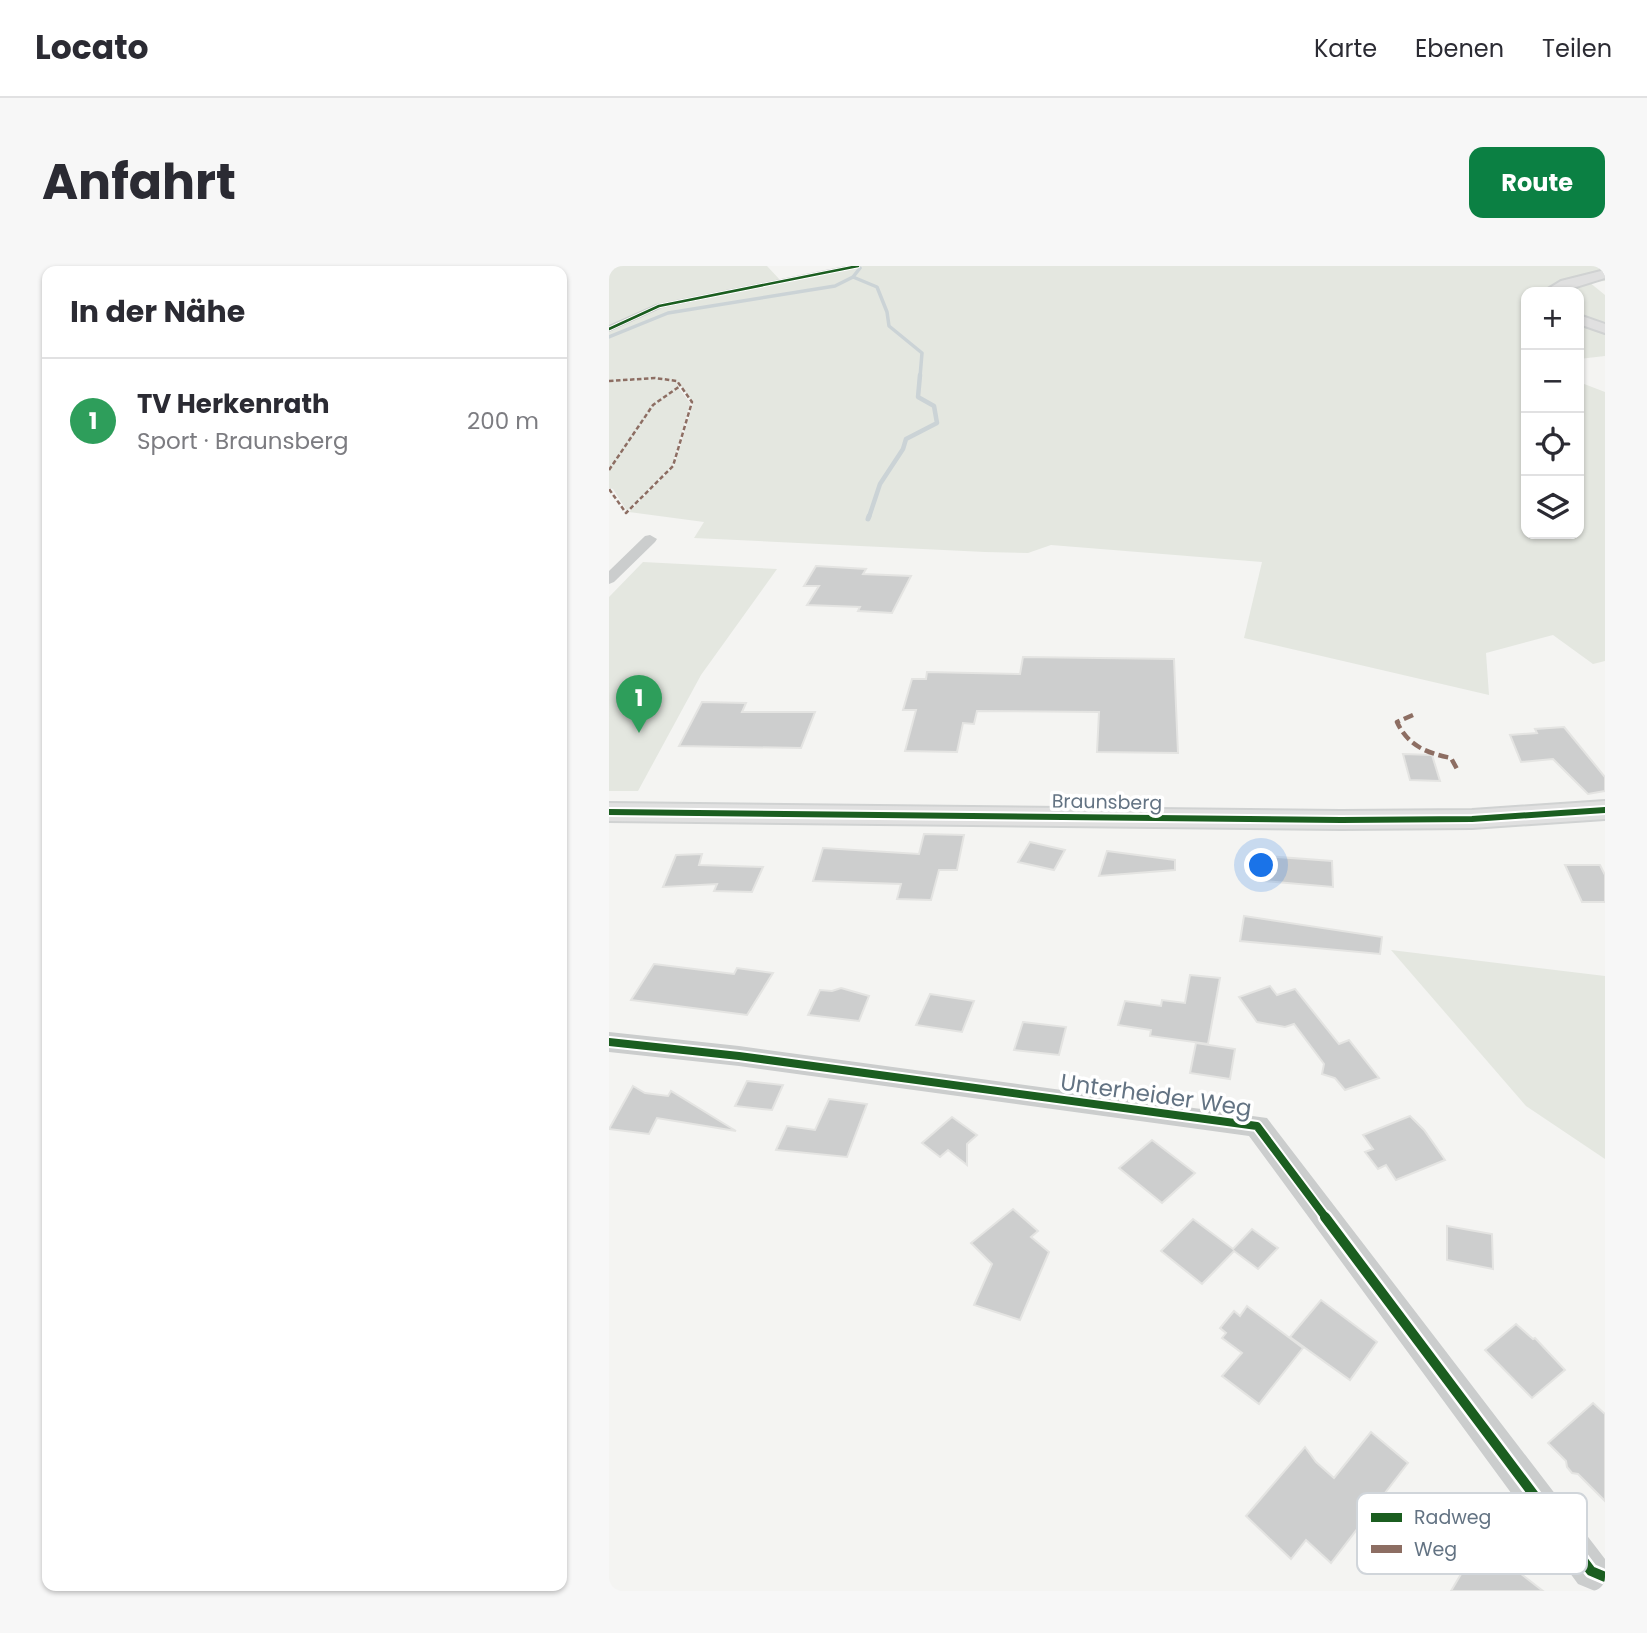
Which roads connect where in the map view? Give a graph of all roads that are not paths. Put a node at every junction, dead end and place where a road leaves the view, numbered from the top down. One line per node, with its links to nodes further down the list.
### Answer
1 (858, 266): 5 (street)
2 (1605, 274): 3 (main road)
3 (1560, 287)
4 (1584, 321): 6 (main road)
5 (609, 329)
6 (1605, 329)
7 (650, 539): 8 (street)
8 (609, 579)
9 (1605, 810): 10 (main road, Braunsberg)
10 (609, 812)
11 (609, 1042): 12 (street, Unterheider Weg)
12 (1532, 1493)
13 (1587, 1566): 14 (street, Unterheider Weg)
14 (1605, 1577)

